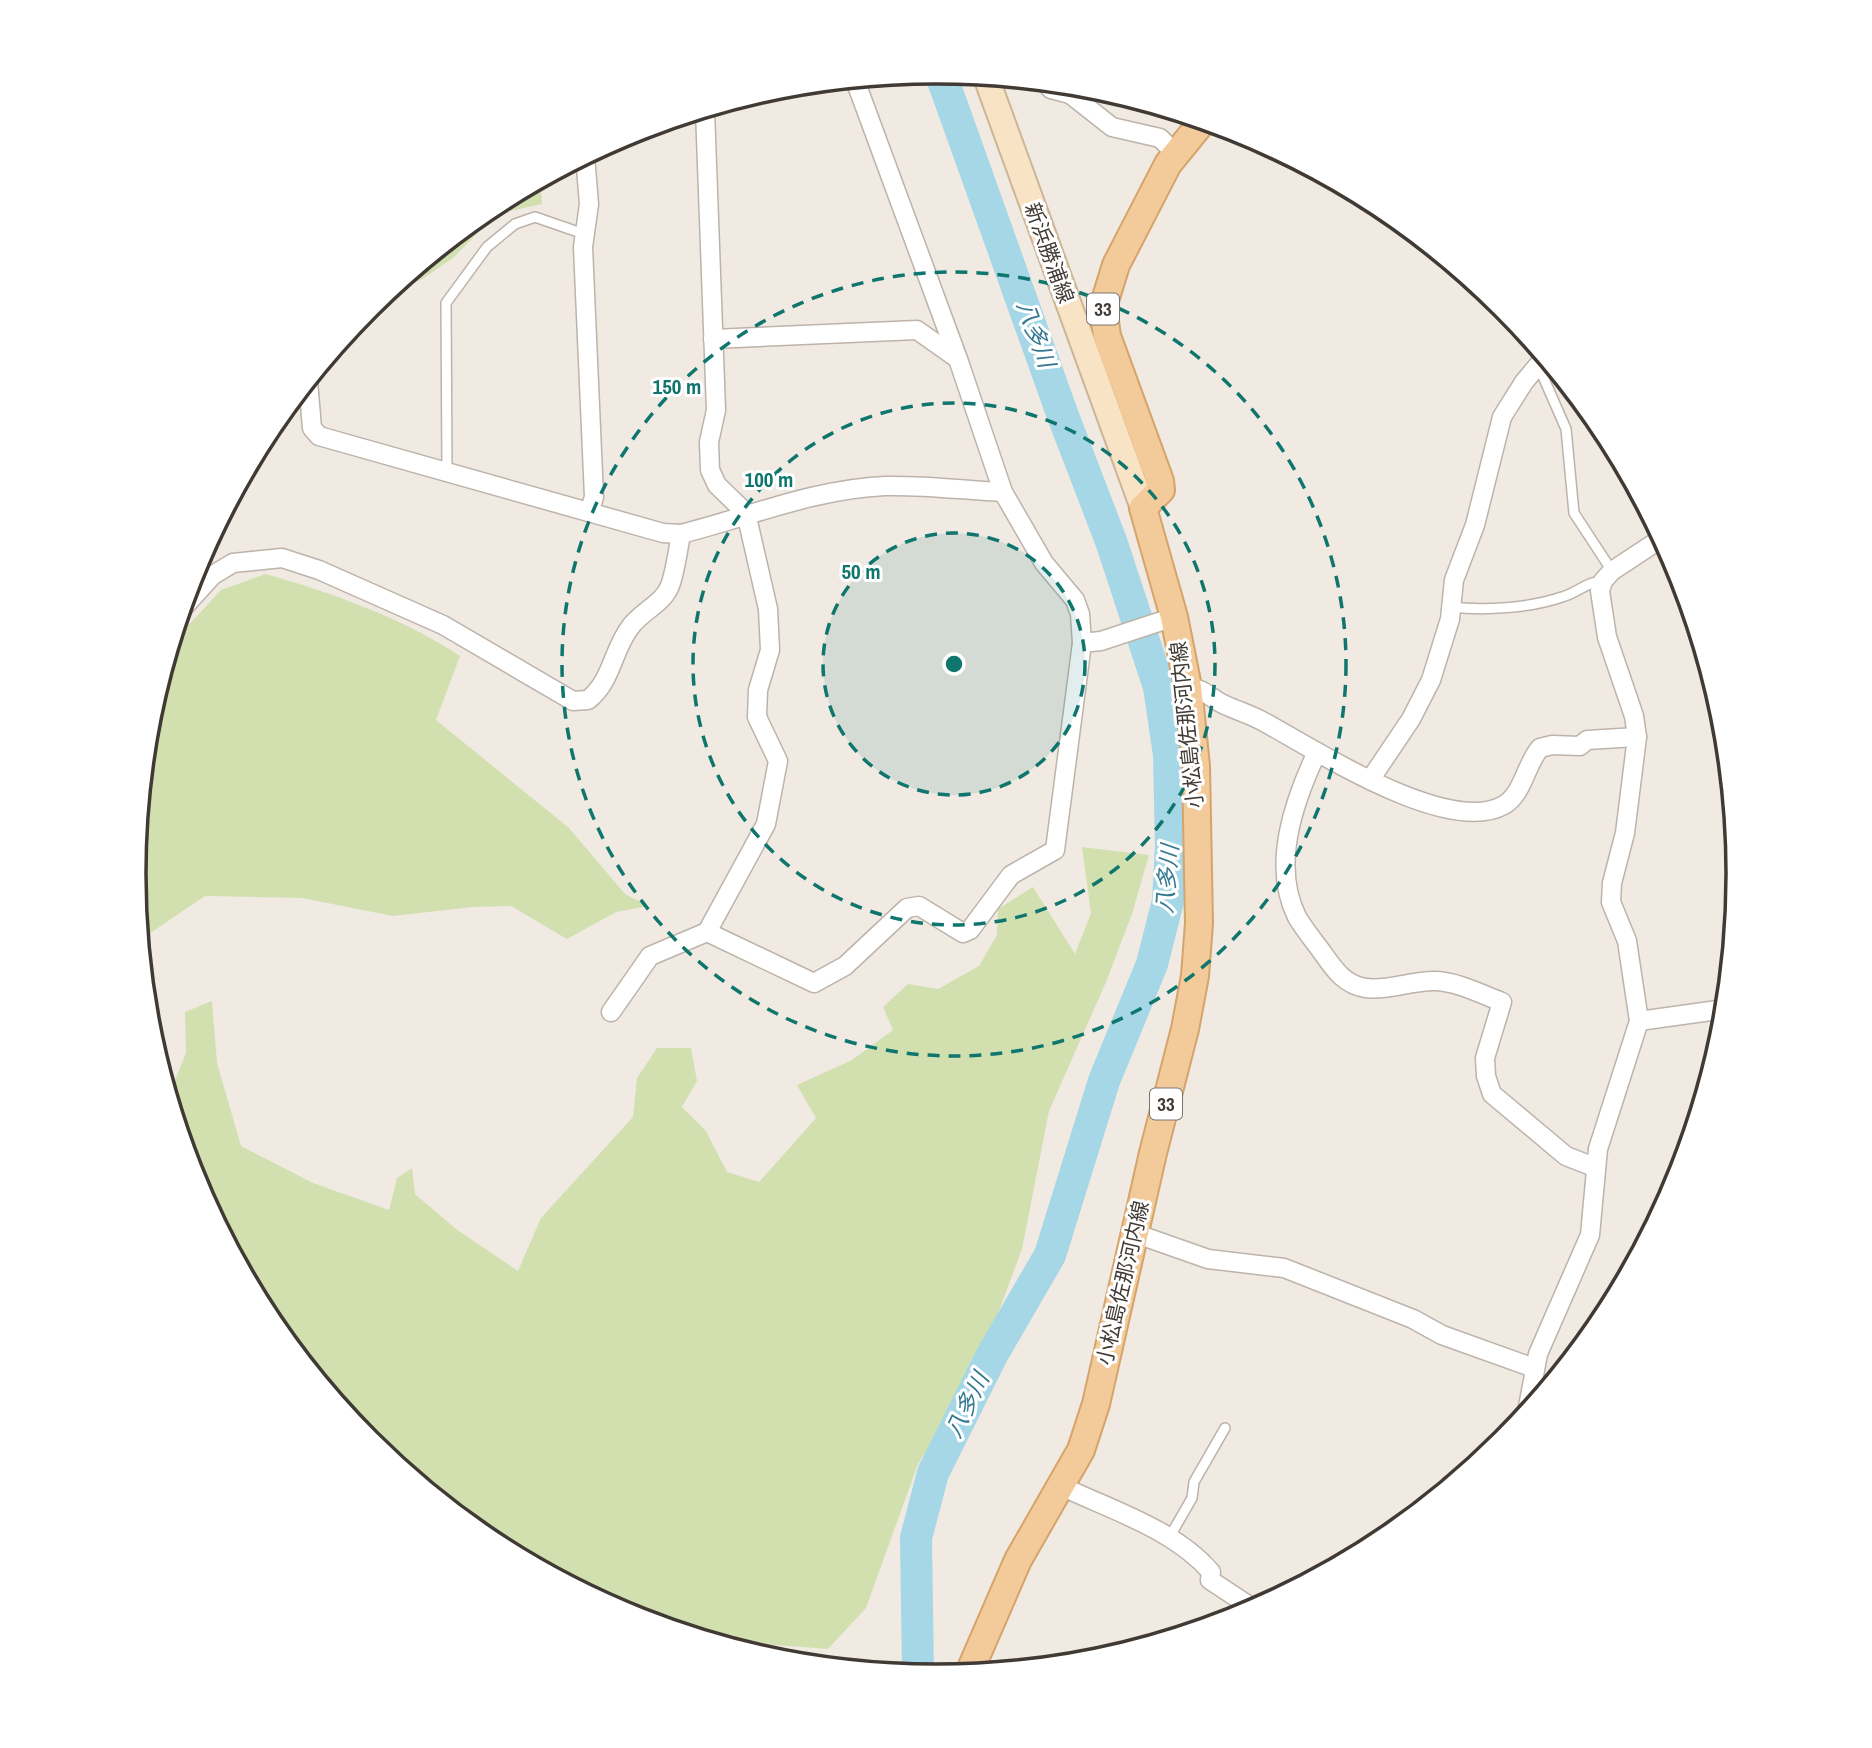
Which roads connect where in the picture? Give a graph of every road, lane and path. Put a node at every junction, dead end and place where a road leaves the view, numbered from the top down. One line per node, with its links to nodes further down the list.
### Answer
1 (989, 86): 16 (main road, 新浜勝浦線)
2 (858, 89): 10 (street)
3 (1073, 96): 6 (street)
4 (705, 119): 9 (street)
5 (1197, 129): 6 (main road, 33)
6 (1176, 154): 16 (main road, 33)
7 (586, 166): 8 (street)
8 (584, 234): 14 (lane); 17 (street)
9 (713, 339): 10 (street); 18 (street)
10 (958, 359): 15 (street)
11 (1539, 365): 23 (street)
12 (1546, 372): 21 (lane)
13 (309, 393): 14 (street)
14 (447, 471): 17 (street)
15 (1003, 492): 18 (street); 25 (street)
16 (1143, 508): 24 (main road, 小松島佐那河内線 / 33)
17 (590, 510): 19 (street)
18 (746, 513): 19 (street); 30 (street)
19 (681, 534): 22 (street)
20 (1653, 544): 21 (street)
21 (1608, 576): 23 (lane); 27 (street)
22 (199, 590)
23 (1451, 607): 29 (street)
24 (1169, 619): 25 (street); 26 (main road, 小松島佐那河内線 / 33)
25 (1082, 643): 30 (street)
26 (1188, 687): 28 (street); 35 (main road, 小松島佐那河内線 / 33)
27 (1637, 737): 29 (street); 33 (street)
28 (1317, 752): 29 (street); 34 (street)
29 (1370, 780)
30 (706, 932): 32 (street)
31 (1714, 1011): 33 (street)
32 (611, 1012)
33 (1639, 1021): 34 (street)
34 (1594, 1167): 36 (street)
35 (1134, 1233): 36 (street); 39 (main road, 小松島佐那河内線 / 33)
36 (1534, 1368): 37 (street)
37 (1530, 1395)
38 (1224, 1427): 40 (lane)
39 (1061, 1486): 40 (street); 42 (main road, 小松島佐那河内線 / 33)
40 (1169, 1538): 41 (street)
41 (1243, 1602)
42 (976, 1662)

